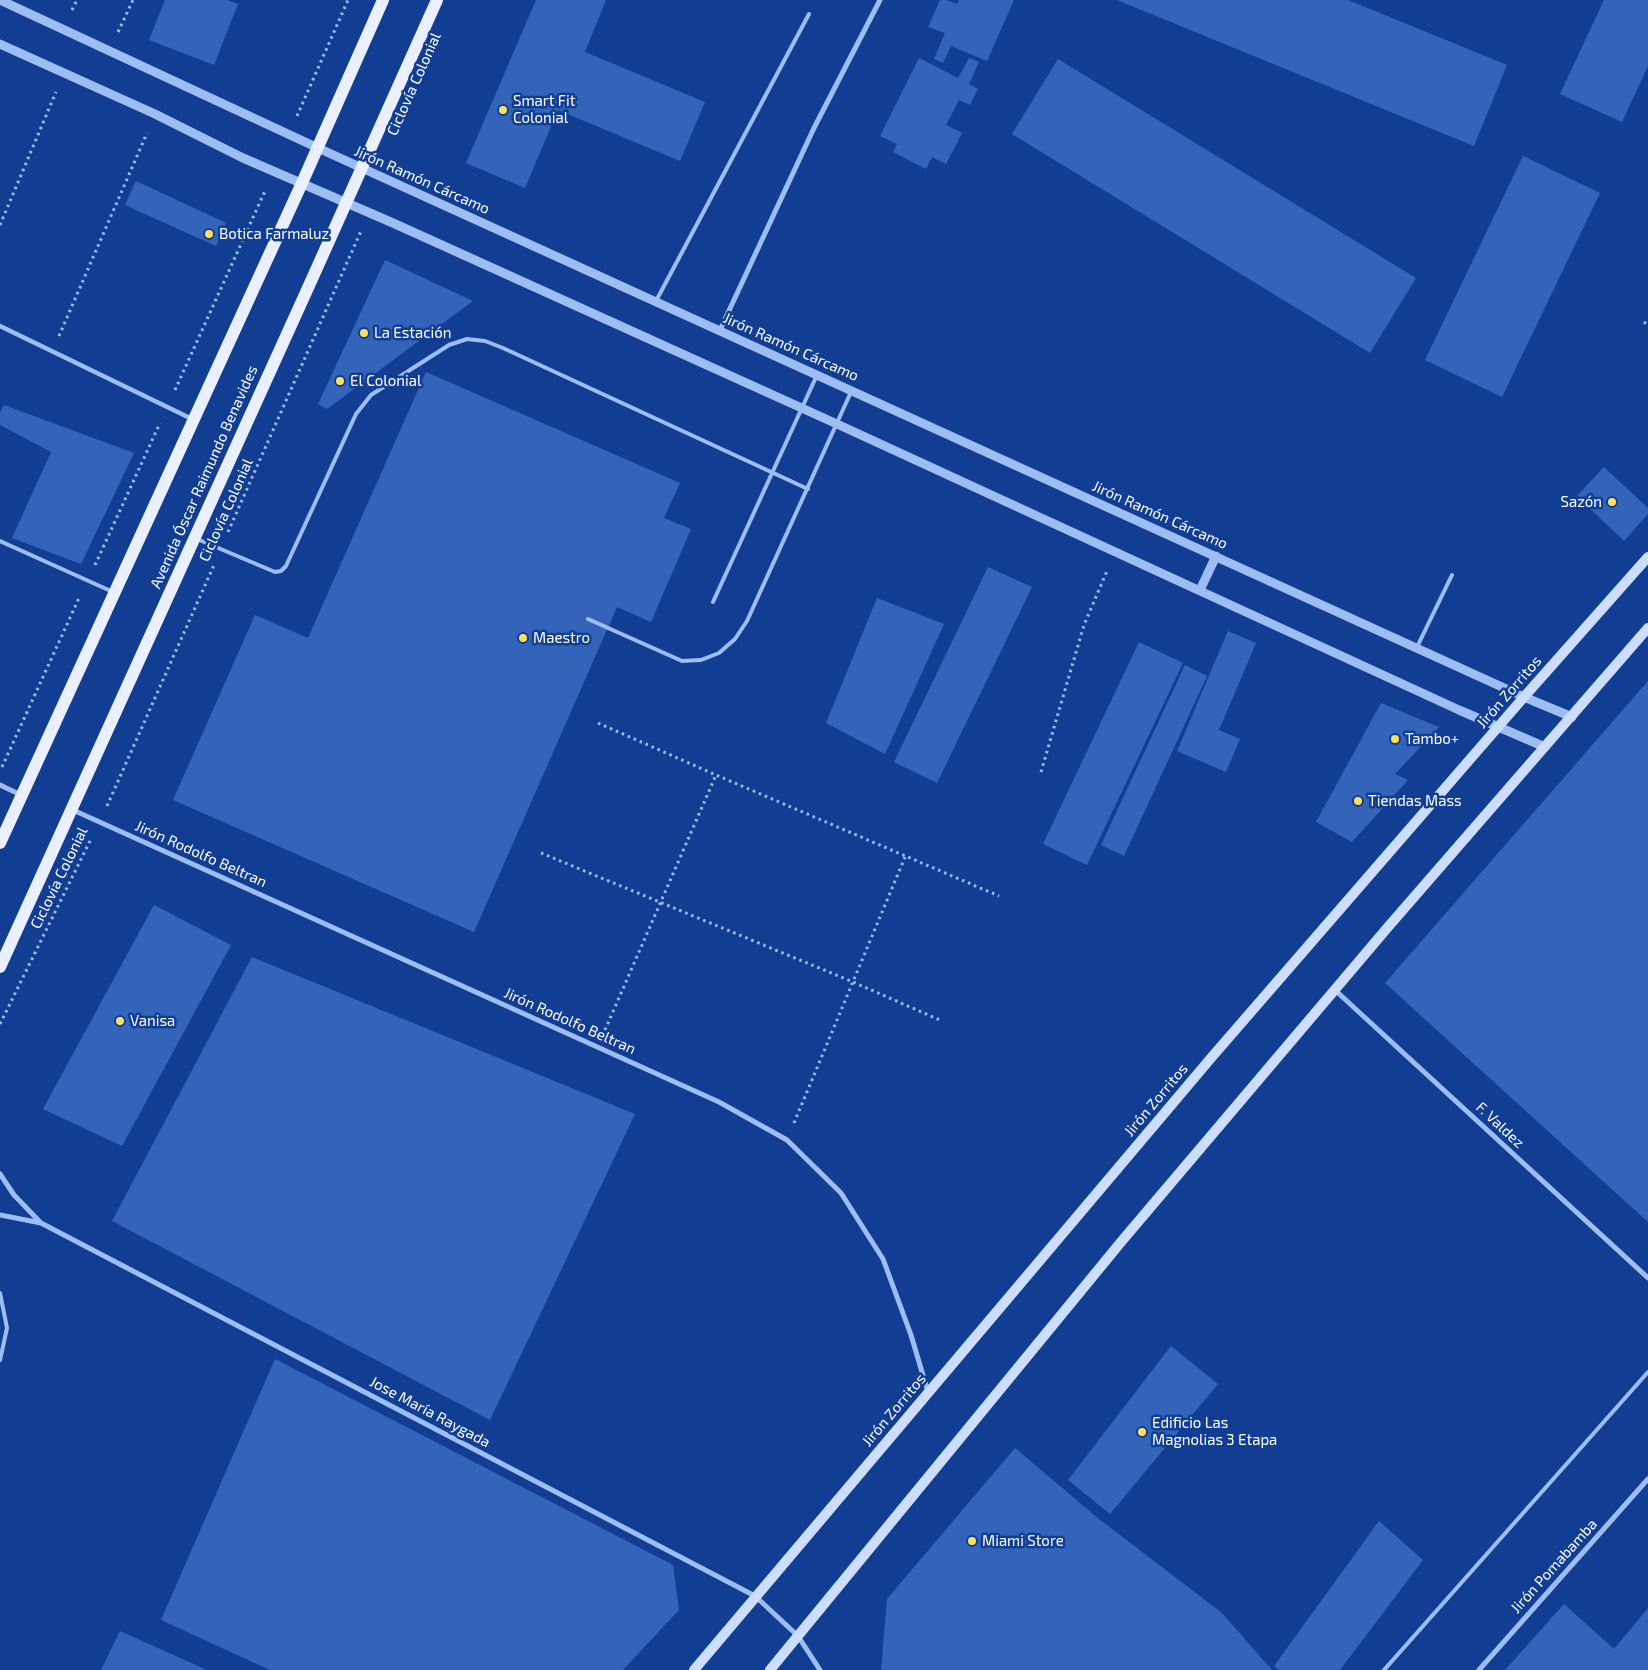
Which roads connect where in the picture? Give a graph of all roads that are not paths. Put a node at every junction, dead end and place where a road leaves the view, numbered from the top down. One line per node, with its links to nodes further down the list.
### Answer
1 (0, 0): 7 (street, Jirón Ramón Cárcamo)
2 (383, 0): 7 (main road)
3 (437, 0): 8 (main road, Avenida Óscar Raimundo Benavides)
4 (880, 0): 13 (street)
5 (809, 14): 11 (lane)
6 (0, 44): 9 (street)
7 (318, 148): 8 (street, Jirón Ramón Cárcamo); 9 (main road)
8 (362, 168): 10 (main road, Avenida Óscar Raimundo Benavides); 11 (street, Jirón Ramón Cárcamo)
9 (302, 183): 10 (street); 17 (main road)
10 (346, 203): 16 (street); 21 (main road, Avenida Óscar Raimundo Benavides)
11 (656, 301): 13 (street, Jirón Ramón Cárcamo)
12 (0, 326): 17 (street)
13 (720, 330): 14 (street, Jirón Ramón Cárcamo)
14 (817, 374): 15 (street, Jirón Ramón Cárcamo); 16 (lane)
15 (852, 390): 18 (lane); 23 (street, Jirón Ramón Cárcamo)
16 (801, 408): 18 (street); 19 (lane)
17 (194, 420): 27 (main road)
18 (837, 424): 20 (lane); 26 (street)
19 (771, 472): 20 (lane); 21 (lane); 28 (lane)
20 (808, 489): 29 (lane)
21 (195, 538): 38 (main road, Avenida Óscar Raimundo Benavides)
22 (0, 541): 27 (lane)
23 (1216, 556): 26 (street); 31 (street, Jirón Ramón Cárcamo)
24 (1648, 557): 32 (main road, Jirón Zorritos)
25 (1452, 575): 31 (lane)
26 (1200, 590): 34 (street)
27 (115, 594): 37 (main road)
28 (713, 602)
29 (588, 618)
30 (1648, 628): 33 (main road)
31 (1417, 647): 32 (street, Jirón Ramón Cárcamo)
32 (1524, 696): 33 (street, Jirón Ramón Cárcamo); 34 (main road, Jirón Zorritos)
33 (1572, 717): 35 (main road)
34 (1498, 727): 35 (street); 49 (main road, Jirón Zorritos)
35 (1545, 747): 41 (main road)
36 (0, 786): 37 (street)
37 (22, 796): 39 (main road)
38 (72, 809): 40 (main road, Avenida Óscar Raimundo Benavides); 49 (street, Jirón Rodolfo Beltran)
39 (0, 844)
40 (0, 967)
41 (1336, 991): 45 (street, F. Valdez); 52 (main road)
42 (0, 1174): 44 (street, Jose María Raygada)
43 (0, 1215): 44 (street, Jose María Raygada)
44 (41, 1223): 51 (street, Jose María Raygada)
45 (1648, 1278)
46 (0, 1293): 47 (lane)
47 (0, 1360)
48 (1648, 1372): 56 (lane)
49 (929, 1393): 51 (main road, Jirón Zorritos)
50 (1648, 1479): 57 (street, Jirón Pomabamba)
51 (756, 1596): 52 (street, Jose María Raygada); 53 (main road, Jirón Zorritos)
52 (798, 1636): 54 (main road); 55 (street, Jose María Raygada)
53 (694, 1670)
54 (770, 1670)
55 (820, 1670)
56 (1384, 1670)
57 (1479, 1670)

